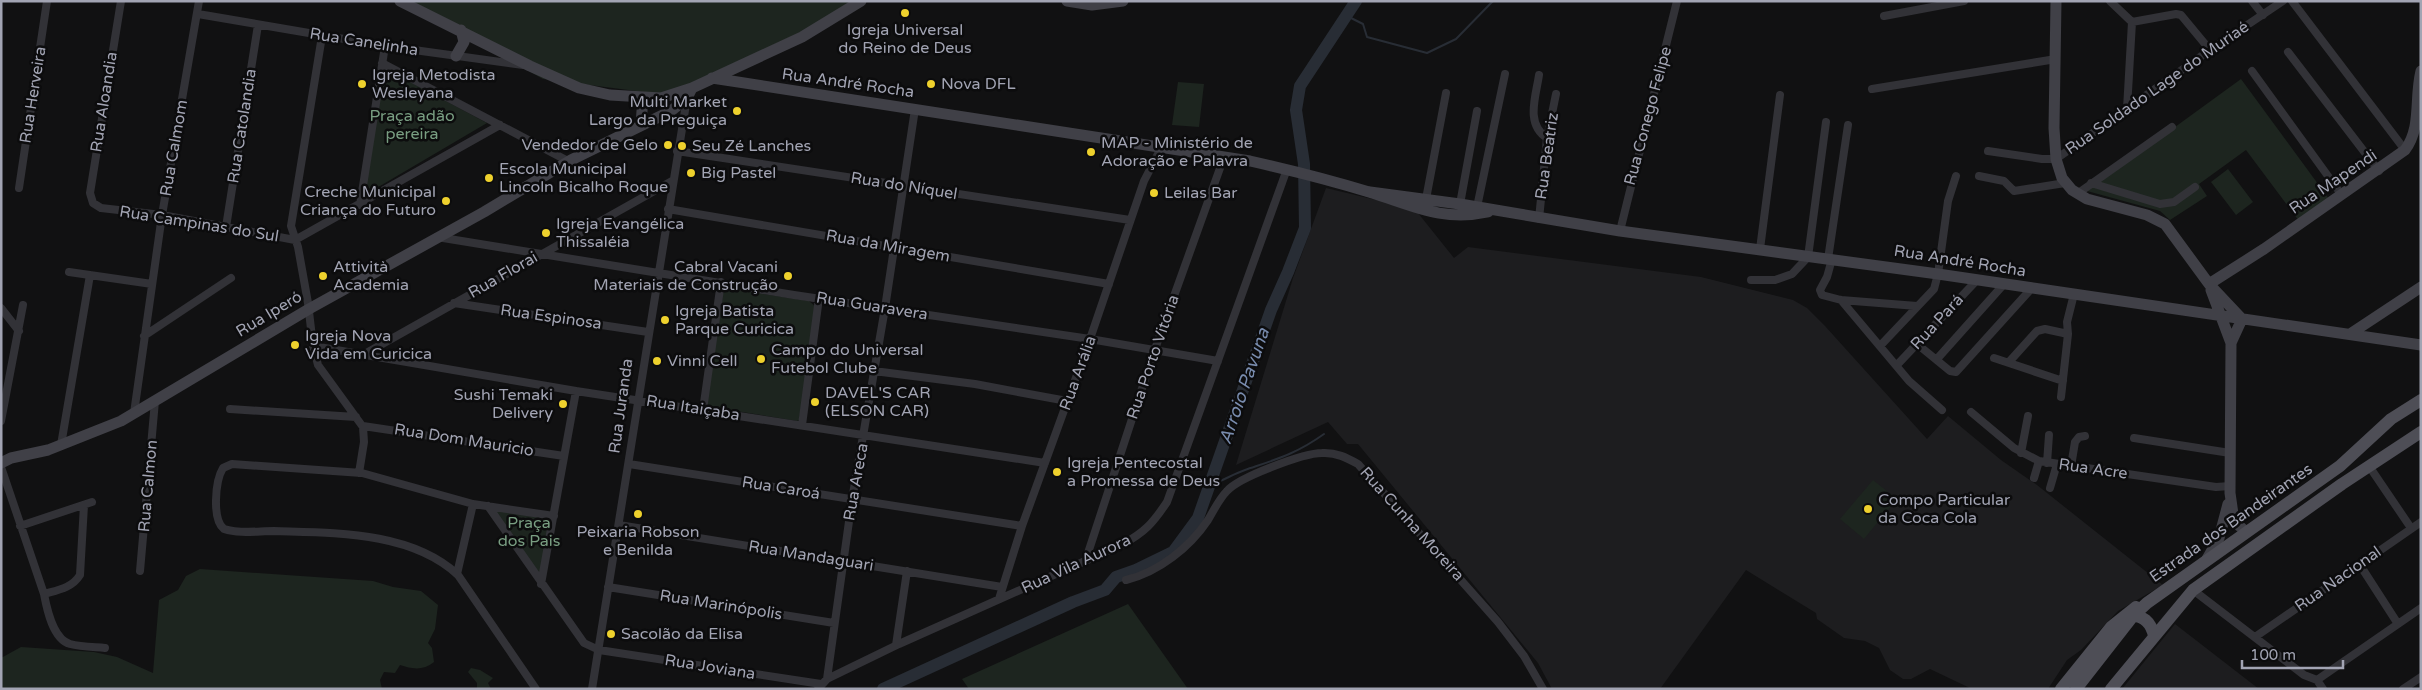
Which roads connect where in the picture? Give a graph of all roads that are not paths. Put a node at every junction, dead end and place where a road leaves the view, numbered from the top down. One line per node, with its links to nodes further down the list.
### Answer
1 (47, 1): 69 (street, Rua Herveira)
2 (121, 1): 74 (street, Rua Aloandia)
3 (199, 1): 15 (street, Rua Calmom)
4 (400, 1): 20 (main road)
5 (861, 1): 33 (main road)
6 (1067, 1): 7 (main road)
7 (1122, 1)
8 (1677, 1): 84 (street, Rua Conego Felipe)
9 (1964, 1): 16 (street)
10 (2056, 1): 26 (main road)
11 (2110, 1): 18 (street)
12 (2252, 1): 17 (street)
13 (2284, 1): 17 (street, Rua Soldado Lage do Muriaé)
14 (2292, 1): 54 (street)
15 (198, 14): 19 (street, Rua Canelinha); 80 (street, Rua Calmom)
16 (1884, 16)
17 (2263, 16): 23 (street, Rua Soldado Lage do Muriaé)
18 (2132, 22): 23 (street); 42 (street)
19 (258, 25): 21 (street, Rua Canelinha); 83 (street, Rua Catolandia)
20 (461, 30): 25 (main road); 28 (main road)
21 (322, 36): 22 (street, Rua Canelinha); 86 (street)
22 (384, 46): 25 (street, Rua Canelinha); 27 (street)
23 (2210, 50): 42 (street, Rua Soldado Lage do Muriaé)
24 (2288, 52): 61 (street)
25 (456, 56): 28 (street, Rua Canelinha)
26 (2056, 59): 34 (street); 58 (main road)
27 (382, 63): 48 (street); 75 (street)
28 (530, 66): 40 (main road)
29 (2252, 71): 72 (street)
30 (2421, 71): 39 (main road, Rua Mapendi)
31 (1505, 74): 77 (street)
32 (1539, 75): 52 (street)
33 (712, 78): 35 (main road); 41 (main road, Rua André Rocha)
34 (1872, 89)
35 (689, 93): 40 (main road); 43 (main road); 50 (street, Rua Juranda)
36 (1446, 93): 73 (street)
37 (1556, 94): 52 (street, Rua Beatriz)
38 (1780, 95): 88 (street)
39 (2420, 95): 47 (main road, Rua Mapendi)
40 (643, 97): 45 (main road)
41 (915, 109): 53 (main road, Rua André Rocha); 67 (street, Rua Areca)
42 (2127, 109): 58 (street, Rua Soldado Lage do Muriaé)
43 (671, 111): 45 (main road, Rua Iperó); 50 (street)
44 (1477, 111): 76 (street)
45 (645, 119): 59 (main road, Rua Iperó)
46 (1826, 122): 90 (street)
47 (2419, 123): 54 (main road, Rua Mapendi)
48 (500, 125): 59 (street); 75 (street)
49 (1848, 125): 91 (street)
50 (681, 127): 55 (street, Rua Juranda)
51 (2172, 127): 66 (street)
52 (1547, 138): 81 (street, Rua Beatriz)
53 (1160, 148): 57 (main road, Rua André Rocha); 82 (street, Rua Arália)
54 (2405, 150): 61 (main road, Rua Mapendi)
55 (677, 151): 64 (street, Rua Juranda); 67 (street, Rua do Níquel)
56 (1988, 151): 58 (street)
57 (1224, 157): 60 (main road, Rua André Rocha); 130 (street, Rua Porto Vitória)
58 (2056, 159): 65 (main road)
59 (568, 161): 85 (main road, Rua Iperó)
60 (1289, 170): 70 (main road, Rua André Rocha); 134 (street, Rua Vila Aurora)
61 (2379, 171): 72 (main road, Rua Mapendi)
62 (1956, 176): 94 (street)
63 (1979, 176): 65 (street)
64 (672, 181): 78 (street, Rua Juranda); 89 (street, Rua Florai)
65 (2065, 183): 71 (main road)
66 (2091, 184): 68 (street); 71 (street)
67 (904, 186): 82 (street, Rua do Níquel); 87 (street, Rua Areca)
68 (2195, 187)
69 (19, 188)
70 (1370, 192): 73 (main road, Rua André Rocha); 79 (main road, Rua André Rocha)
71 (2078, 194): 103 (main road)
72 (2342, 194): 103 (main road, Rua Mapendi)
73 (1426, 199): 76 (main road, Rua André Rocha)
74 (93, 203): 80 (street, Rua Campinas do Sul)
75 (360, 204): 86 (street)
76 (1460, 204): 77 (main road, Rua André Rocha)
77 (1477, 208): 79 (main road, Rua André Rocha)
78 (668, 209): 87 (street, Rua da Miragem); 93 (street, Rua Juranda)
79 (1493, 211): 81 (main road, Rua André Rocha)
80 (162, 215): 83 (street, Rua Campinas do Sul); 100 (street, Rua Calmom)
81 (1539, 219): 84 (main road, Rua André Rocha)
82 (1130, 220): 101 (street, Rua Arália)
83 (226, 227): 86 (street, Rua Campinas do Sul)
84 (1620, 231): 88 (main road, Rua André Rocha)
85 (437, 237): 89 (street, Rua Guaravera); 115 (main road, Rua Iperó)
86 (295, 240): 115 (street, Rua Campinas do Sul)
87 (893, 246): 101 (street, Rua da Miragem); 114 (street, Rua Areca)
88 (1760, 249): 90 (main road, Rua André Rocha)
89 (539, 254): 93 (street, Rua Guaravera); 110 (street, Rua Florai)
90 (1808, 257): 91 (main road, Rua André Rocha); 97 (street)
91 (1830, 259): 94 (main road, Rua André Rocha); 109 (street)
92 (69, 272): 95 (street)
93 (658, 273): 99 (street, Rua Guaravera); 120 (street, Rua Juranda)
94 (1938, 274): 98 (main road, Rua André Rocha); 112 (street)
95 (90, 275): 100 (street); 161 (street)
96 (231, 278): 123 (street)
97 (1751, 280)
98 (1977, 280): 102 (main road, Rua André Rocha); 126 (street, Rua Pará)
99 (721, 282): 107 (street, Rua Guaravera); 147 (street)
100 (152, 284): 123 (street, Rua Calmom)
101 (1109, 284): 124 (street, Rua Arália)
102 (2004, 284): 105 (main road, Rua André Rocha); 133 (street)
103 (2209, 284): 108 (main road); 118 (main road)
104 (2421, 287): 122 (main road)
105 (2031, 289): 106 (main road, Rua André Rocha); 133 (street)
106 (2074, 294): 116 (main road, Rua André Rocha); 121 (street)
107 (819, 298): 114 (street, Rua Guaravera); 154 (street)
108 (2214, 298): 116 (main road); 117 (main road)
109 (1841, 300): 112 (street); 129 (street)
110 (454, 303): 120 (street, Rua Espinosa); 131 (street, Rua Florai)
111 (23, 305): 119 (street)
112 (1917, 306): 129 (street)
113 (1, 308): 119 (street)
114 (885, 308): 124 (street, Rua Guaravera); 137 (street, Rua Areca)
115 (309, 309): 128 (street, Rua Campinas do Sul); 144 (main road, Rua Iperó)
116 (2202, 313): 117 (main road, Rua André Rocha)
117 (2222, 316): 118 (main road, Rua André Rocha); 125 (main road)
118 (2242, 319): 122 (main road, Rua André Rocha); 125 (main road)
119 (19, 331): 145 (street)
120 (648, 332): 141 (street, Rua Juranda)
121 (2068, 334): 135 (street); 138 (street)
122 (2350, 334): 127 (main road, Rua André Rocha)
123 (144, 336): 150 (street, Rua Calmom)
124 (1090, 338): 130 (street, Rua Guaravera); 143 (street, Rua Arália)
125 (2231, 343): 163 (main road)
126 (1917, 344): 133 (street); 136 (street, Rua Pará)
127 (2421, 344)
128 (313, 346): 131 (street, Rua Itaiçaba); 152 (street, Rua Campinas do Sul)
129 (1880, 346): 136 (street)
130 (1155, 349): 134 (street, Rua Guaravera); 186 (street, Rua Porto Vitória)
131 (361, 356): 139 (street, Rua Itaiçaba)
132 (1994, 358): 135 (street)
133 (1937, 359)
134 (1218, 361): 186 (street, Rua Vila Aurora)
135 (2009, 362): 138 (street)
136 (1897, 365): 148 (street)
137 (874, 371): 143 (street); 158 (street, Rua Areca)
138 (2063, 381): 140 (street)
139 (576, 391): 141 (street, Rua Itaiçaba); 164 (street)
140 (2061, 397)
141 (638, 399): 147 (street, Rua Itaiçaba); 168 (street, Rua Juranda)
142 (2421, 400): 185 (main road, Estrada dos Bandeirantes)
143 (1067, 401): 167 (street, Rua Arália)
144 (155, 402): 150 (main road, Rua Iperó); 190 (street, Rua Calmon)
145 (3, 404): 153 (street)
146 (230, 409): 152 (street)
147 (702, 410): 154 (street, Rua Itaiçaba)
148 (1942, 410)
149 (1971, 412): 162 (street, Rua Acre)
150 (134, 413): 161 (main road, Rua Iperó)
151 (2028, 416): 162 (street)
152 (356, 417): 155 (street, Rua Campinas do Sul)
153 (1, 421)
154 (802, 425): 158 (street, Rua Itaiçaba)
155 (363, 426): 164 (street, Rua Dom Mauricio); 172 (street)
156 (2421, 432): 171 (main road, Estrada dos Bandeirantes)
157 (2049, 435): 165 (street)
158 (864, 436): 167 (street, Rua Itaiçaba); 176 (street, Rua Areca)
159 (2086, 436): 170 (street)
160 (2134, 438): 163 (street)
161 (61, 445): 166 (main road, Rua Iperó)
162 (2022, 453): 165 (street, Rua Acre)
163 (2230, 454): 175 (main road)
164 (564, 456): 179 (street)
165 (2043, 462): 169 (street, Rua Acre); 173 (street)
166 (4, 463): 182 (street)
167 (1045, 463): 183 (street, Rua Arália)
168 (629, 464): 176 (street, Rua Caroá); 181 (street, Rua Juranda)
169 (2057, 464): 170 (street, Rua Acre); 174 (street)
170 (2071, 466): 175 (street, Rua Acre)
171 (2369, 466): 184 (street); 197 (main road, Estrada dos Bandeirantes)
172 (359, 473): 177 (street); 192 (street)
173 (2034, 478)
174 (2050, 488)
175 (2230, 490): 185 (main road); 187 (main road)
176 (852, 500): 183 (street, Rua Caroá); 188 (street, Rua Areca)
177 (473, 504): 178 (street); 192 (street)
178 (488, 506): 179 (street); 194 (street)
179 (554, 516): 194 (street)
180 (2421, 522): 184 (street, Rua Nacional)
181 (620, 525): 188 (street, Rua Mandaguari); 195 (street, Rua Juranda)
182 (20, 526): 198 (street); 198 (street)
183 (1022, 526): 196 (street, Rua Arália)
184 (2411, 528): 189 (street, Rua Nacional)
185 (2246, 532): 187 (main road, Estrada dos Bandeirantes)
186 (1086, 559): 199 (street, Rua Vila Aurora)
187 (2207, 559): 200 (main road, Estrada dos Bandeirantes)
188 (843, 561): 191 (street, Rua Mandaguari); 204 (street, Rua Areca)
189 (2360, 565): 205 (street); 207 (street, Rua Nacional)
190 (140, 571)
191 (907, 571): 196 (street, Rua Mandaguari); 208 (street)
192 (457, 574): 214 (street)
193 (1126, 580): 216 (street, Rua Cunha Moreira)
194 (541, 584): 210 (street)
195 (608, 587): 204 (street, Rua Marinópolis); 210 (street, Rua Juranda)
196 (1002, 587): 199 (street, Rua Arália)
197 (2192, 590): 206 (main road, Estrada dos Bandeirantes); 207 (street)
198 (44, 594): 209 (street)
199 (1000, 599): 208 (street, Rua Vila Aurora)
200 (2147, 603): 202 (main road, Estrada dos Bandeirantes); 203 (main road)
201 (2421, 608): 205 (street)
202 (2133, 616): 203 (main road); 206 (main road); 218 (main road, Estrada dos Bandeirantes)
203 (2120, 617): 217 (main road)
204 (834, 623): 213 (street, Rua Areca)
205 (2398, 624): 212 (street)
206 (2154, 636): 219 (main road, Estrada dos Bandeirantes)
207 (2255, 637): 212 (street)
208 (896, 645): 213 (street, Rua Vila Aurora)
209 (105, 648)
210 (599, 650): 213 (street, Rua Joviana); 215 (street, Rua Juranda)
211 (2421, 677): 221 (street)
212 (2317, 680): 220 (street)
213 (822, 684)
214 (536, 689)
215 (592, 689)
216 (1543, 689)
217 (2061, 689)
218 (2076, 689)
219 (2111, 689)
220 (2322, 689)
221 (2404, 689)

